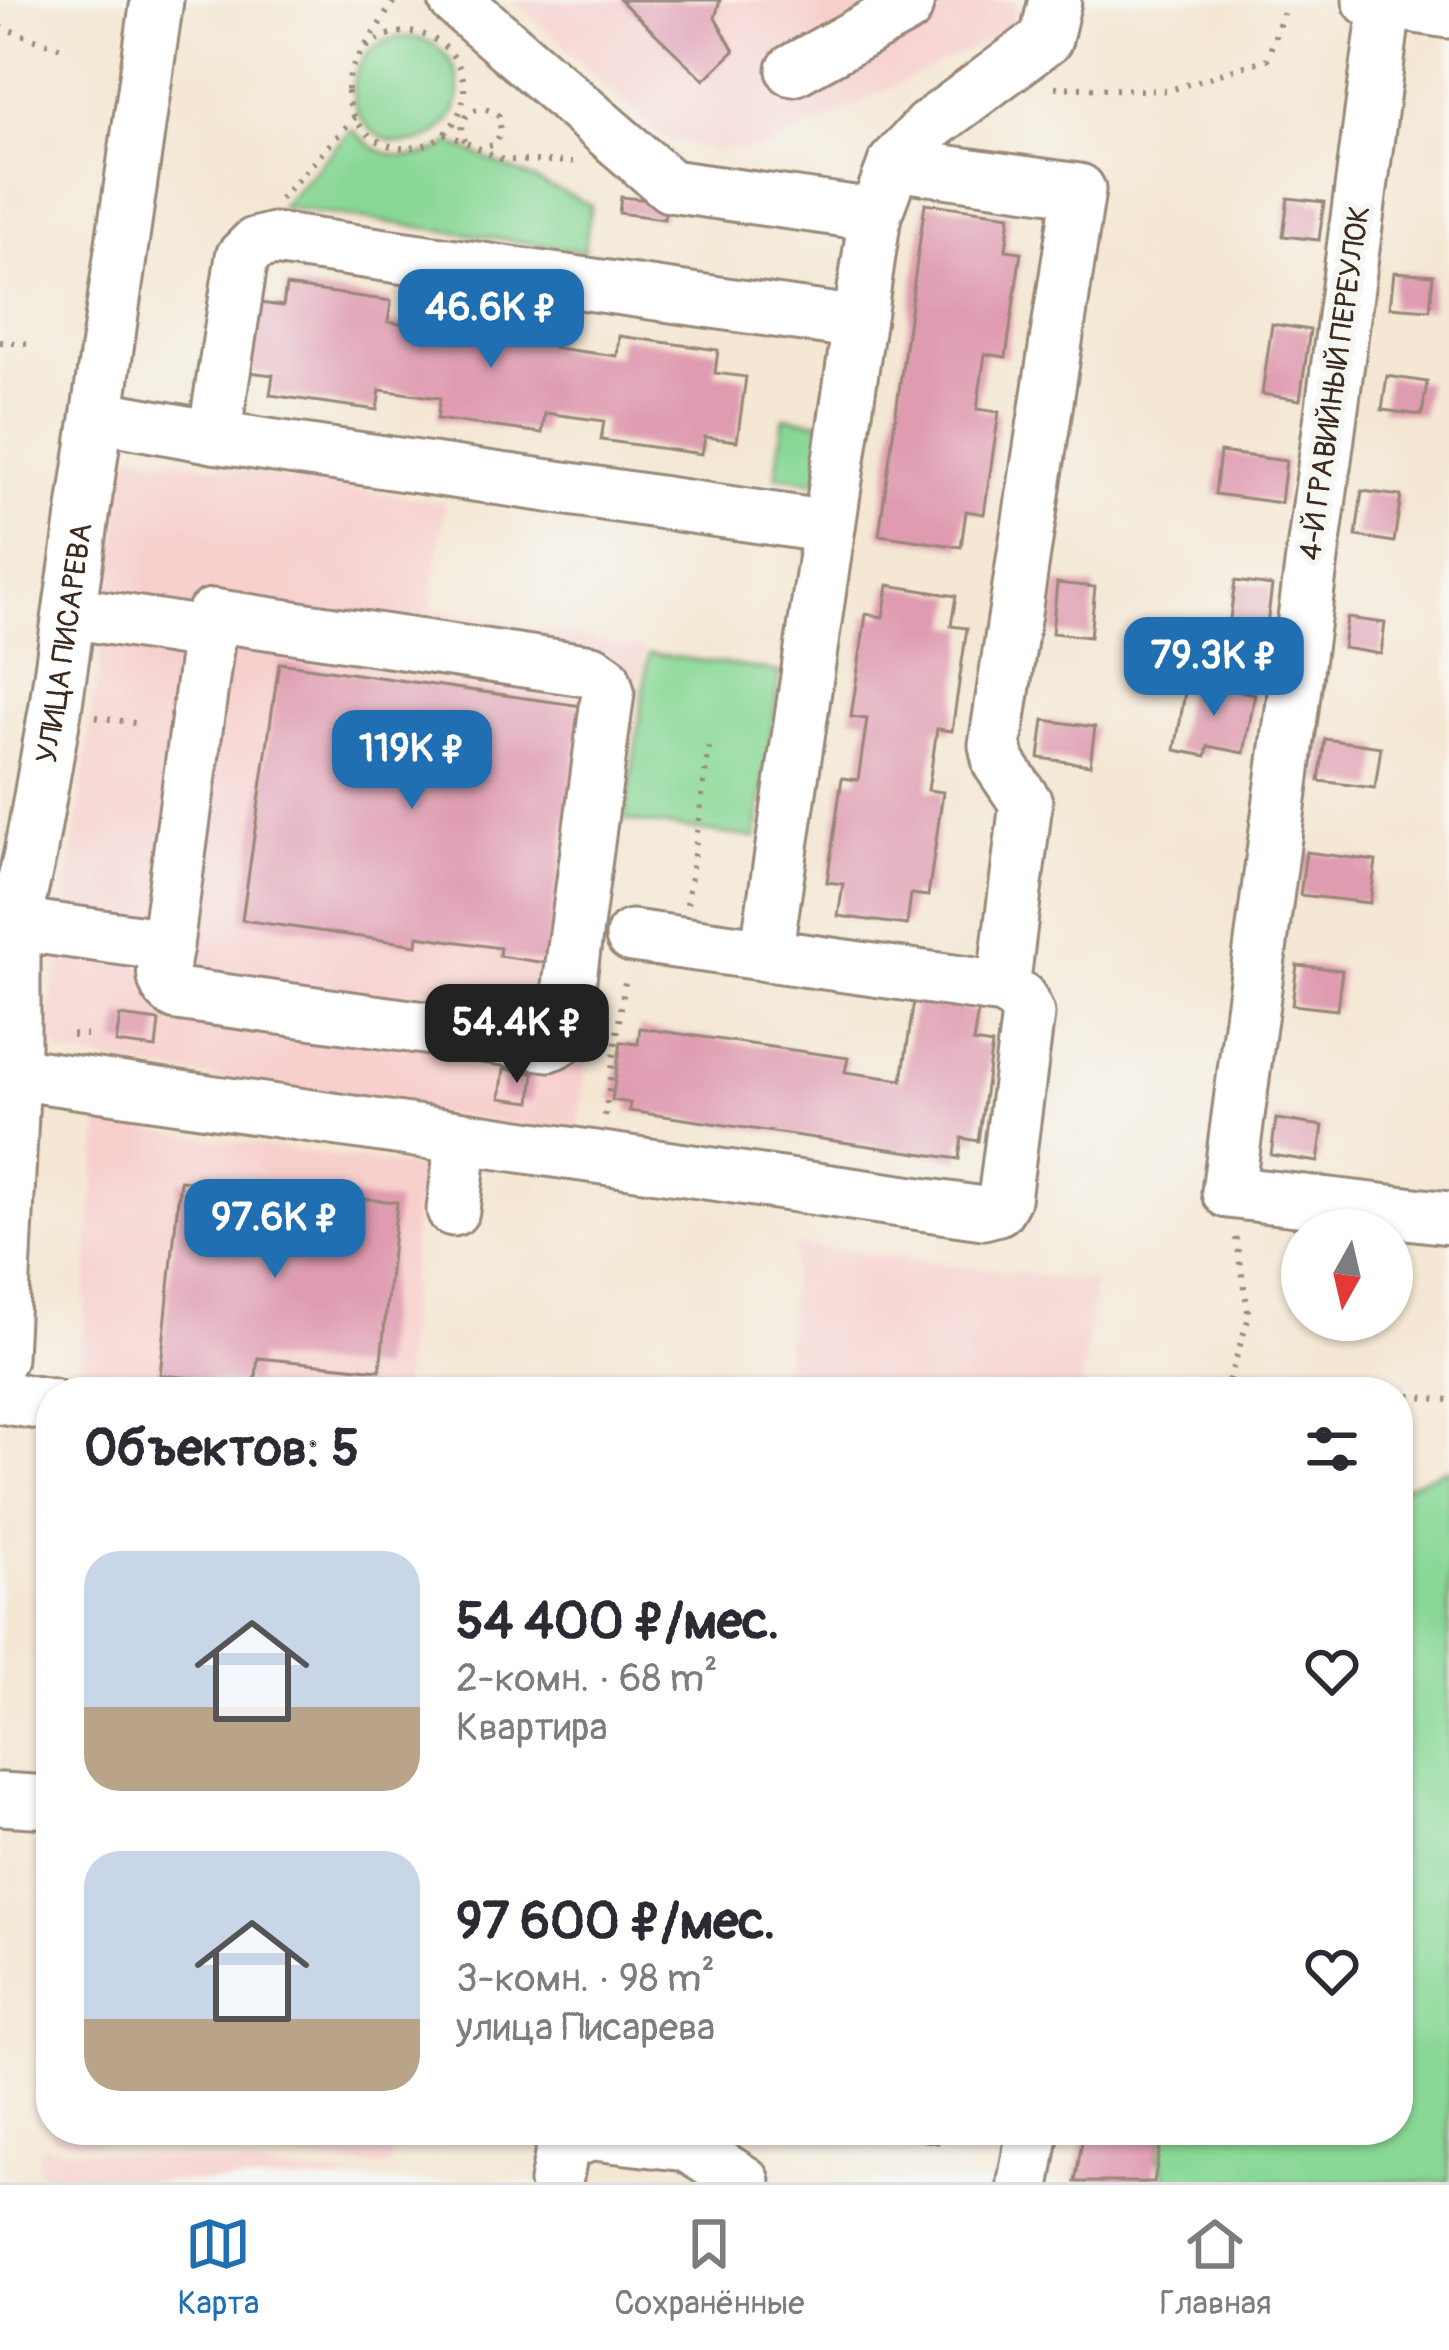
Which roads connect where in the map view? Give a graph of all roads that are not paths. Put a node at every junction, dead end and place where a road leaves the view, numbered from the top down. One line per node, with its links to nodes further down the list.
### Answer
1 (157, 0): 11 (street, УЛИЦА ПИСАРЕВА)
2 (454, 0): 9 (street)
3 (908, 0): 7 (street)
4 (1055, 0): 8 (street)
5 (1380, 1): 6 (street); 24 (street, 4-Й ГРАВИЙНЫЙ ПЕРЕУЛОК)
6 (1449, 11)
7 (793, 70)
8 (893, 164): 9 (street); 20 (street)
9 (874, 215): 10 (street)
10 (859, 323): 12 (street); 13 (street)
11 (99, 416): 12 (street); 14 (street, УЛИЦА ПИСАРЕВА)
12 (214, 437): 13 (street)
13 (829, 527): 19 (street)
14 (70, 612): 15 (street); 16 (street, УЛИЦА ПИСАРЕВА)
15 (209, 634): 18 (street); 18 (street)
16 (7, 923): 18 (street); 21 (street, УЛИЦА ПИСАРЕВА)
17 (632, 936): 19 (street)
18 (167, 945)
19 (766, 955): 20 (street)
20 (1003, 988): 22 (street)
21 (14, 1073): 22 (street); 25 (street, УЛИЦА ПИСАРЕВА)
22 (462, 1138): 23 (street)
23 (453, 1210)
24 (1449, 1218)
25 (0, 1358)
26 (0, 1397): 27 (street)
27 (36, 1403)
28 (0, 1799): 29 (street)
29 (36, 1801)
30 (568, 2145): 33 (street)
31 (686, 2145): 34 (street)
32 (1030, 2145): 35 (street)
33 (556, 2182)
34 (744, 2182)
35 (1024, 2182)

